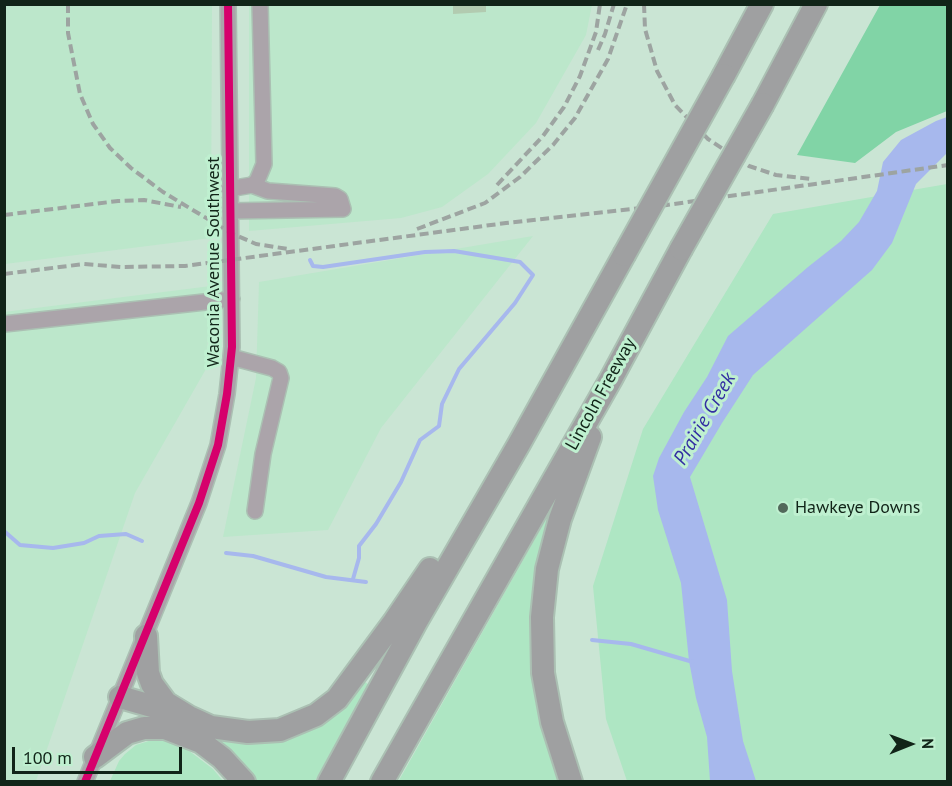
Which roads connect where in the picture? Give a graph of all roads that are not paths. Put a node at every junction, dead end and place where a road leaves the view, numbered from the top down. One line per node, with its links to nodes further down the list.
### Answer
1 (228, 4): 6 (street, Waconia Avenue Southwest)
2 (260, 4): 5 (street)
3 (762, 4): 12 (highway, bridge)
4 (816, 4): 11 (highway, Lincoln Freeway, bridge)
5 (252, 185): 6 (street); 7 (street)
6 (229, 189): 7 (street, Waconia Avenue Southwest)
7 (230, 211): 8 (street, Waconia Avenue Southwest)
8 (232, 299): 9 (street); 10 (street, Waconia Avenue Southwest)
9 (4, 324)
10 (231, 357): 13 (street); 14 (street, Waconia Avenue Southwest)
11 (611, 379): 22 (highway, Lincoln Freeway); 23 (highway)
12 (519, 444): 16 (highway); 21 (highway)
13 (255, 511)
14 (146, 636): 15 (street, Waconia Avenue Southwest); 16 (highway)
15 (118, 702): 16 (highway); 17 (highway); 18 (street, Waconia Avenue Southwest)
16 (189, 717)
17 (165, 728): 18 (highway); 20 (highway)
18 (95, 757): 19 (street, Waconia Avenue Southwest)
19 (85, 782)
20 (244, 782)
21 (329, 782)
22 (382, 782)
23 (571, 782)

